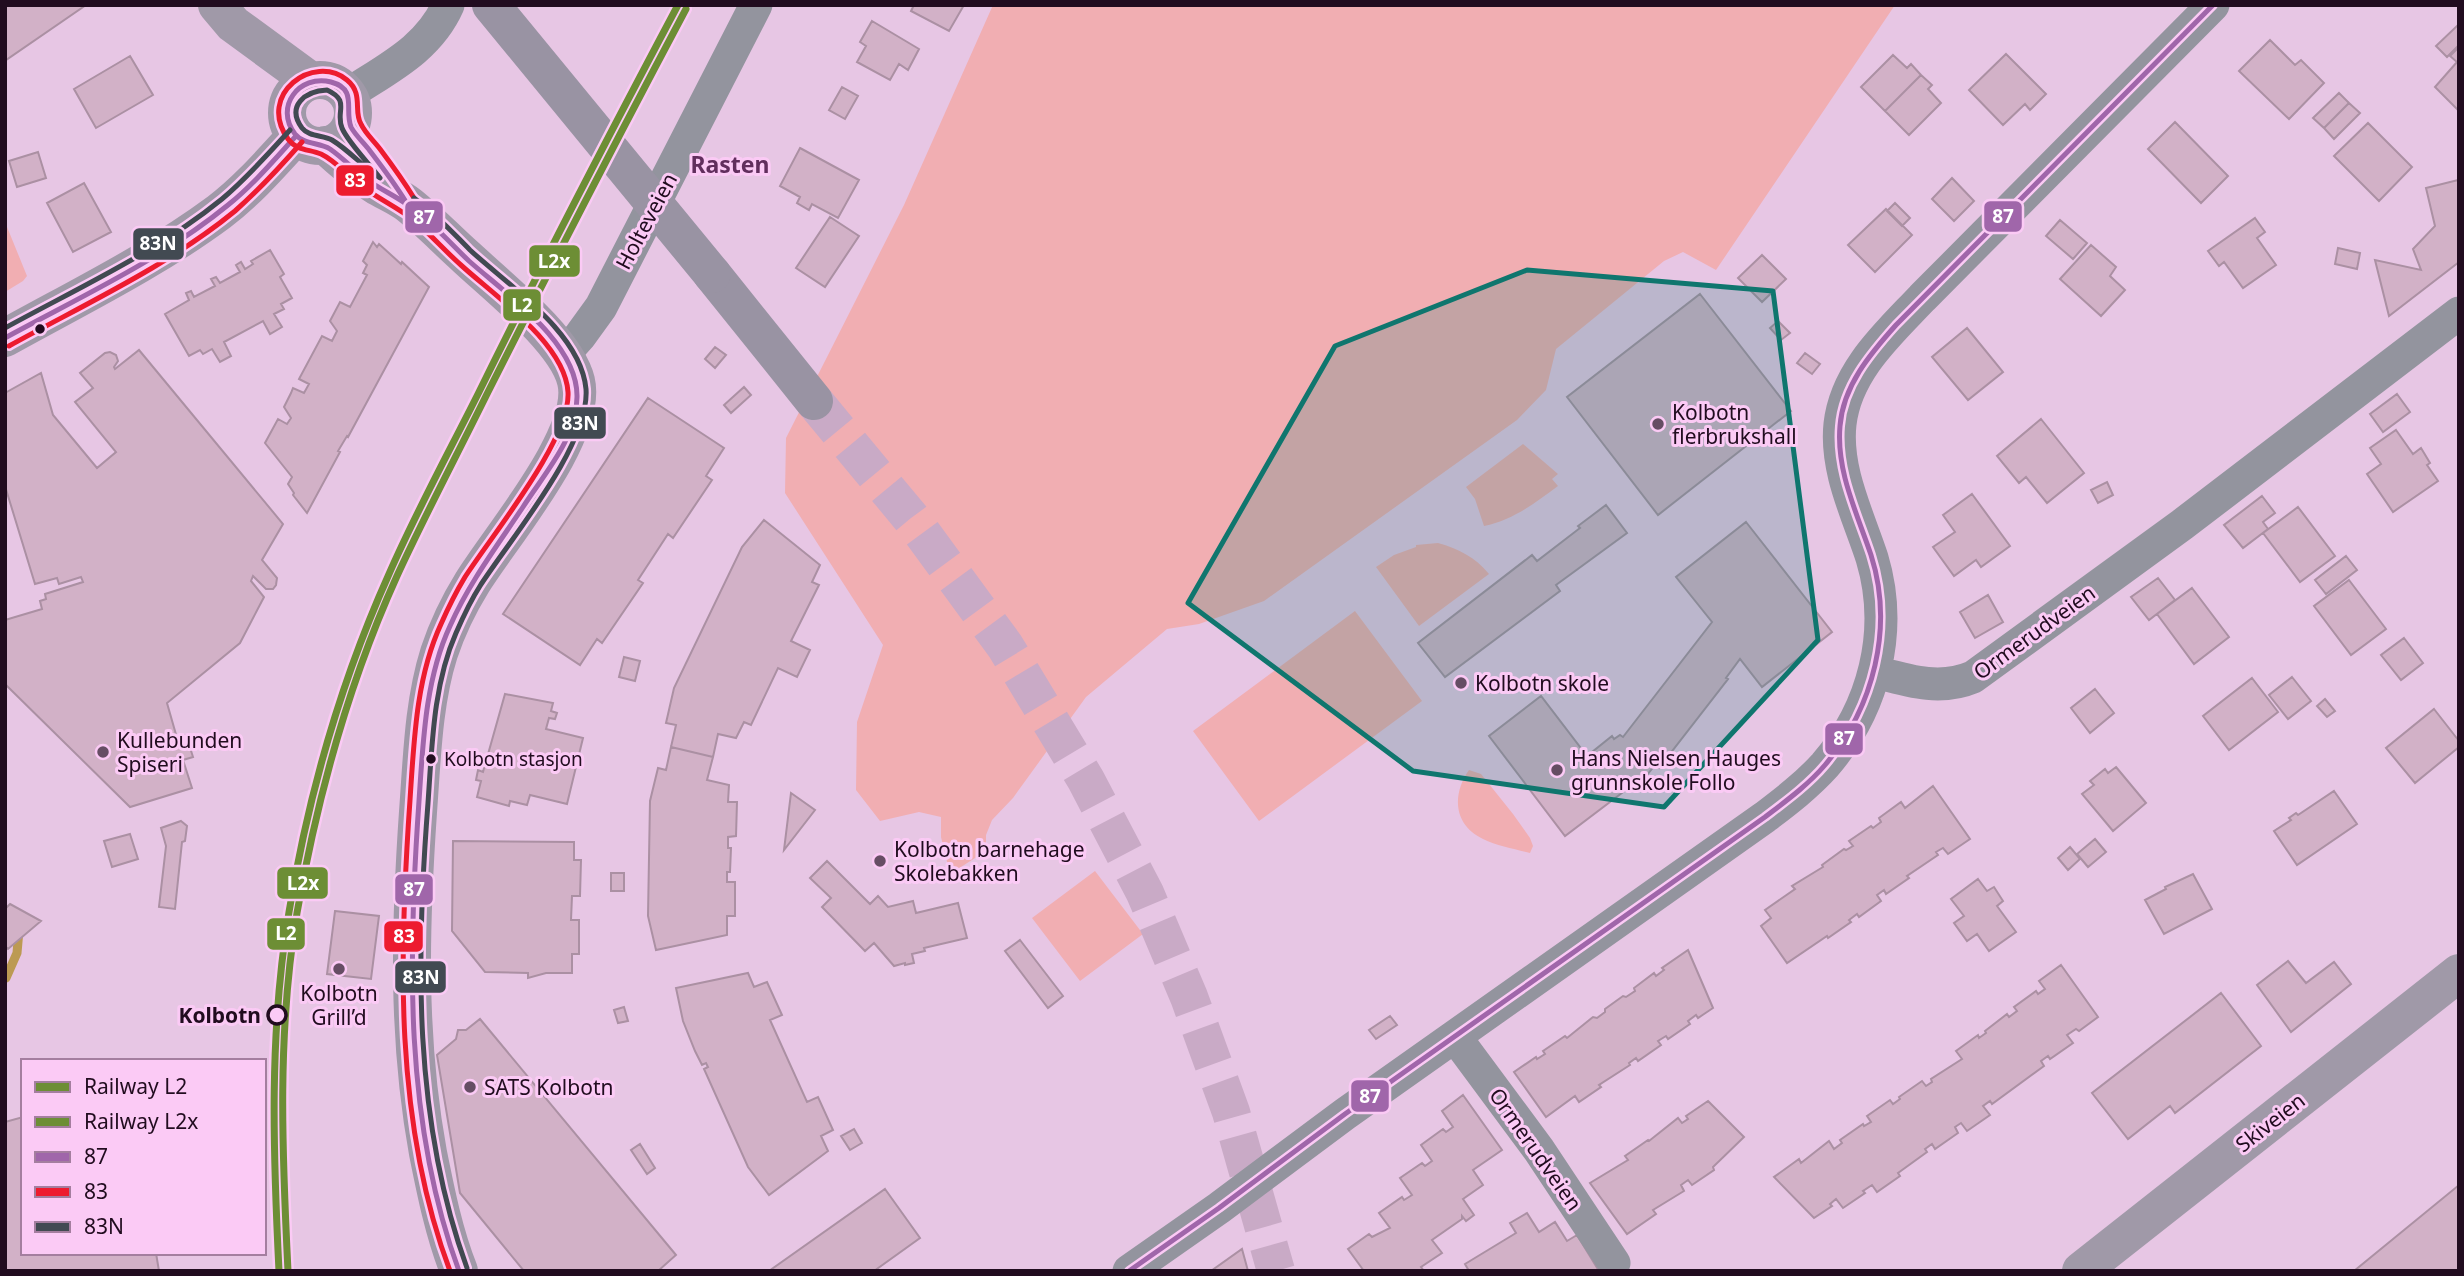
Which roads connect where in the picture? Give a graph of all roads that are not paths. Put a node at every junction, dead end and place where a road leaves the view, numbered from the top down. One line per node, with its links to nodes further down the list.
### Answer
1 (448, 5): 6 (street)
2 (491, 5): 10 (main road, bridge)
3 (756, 5): 9 (street, Holteveien)
4 (2213, 5): 11 (street)
5 (225, 14): 6 (street); 6 (street)
6 (321, 122): 8 (street); 9 (street)
7 (2459, 313): 11 (street, Ormerudveien)
8 (5, 338)
9 (564, 354): 15 (street)
10 (814, 401)
11 (1876, 672): 13 (street)
12 (2459, 973): 17 (street, Skiveien)
13 (1456, 1038): 14 (street, Ormerudveien); 16 (street)
14 (1614, 1263)
15 (459, 1271)
16 (1129, 1271)
17 (2081, 1271)

